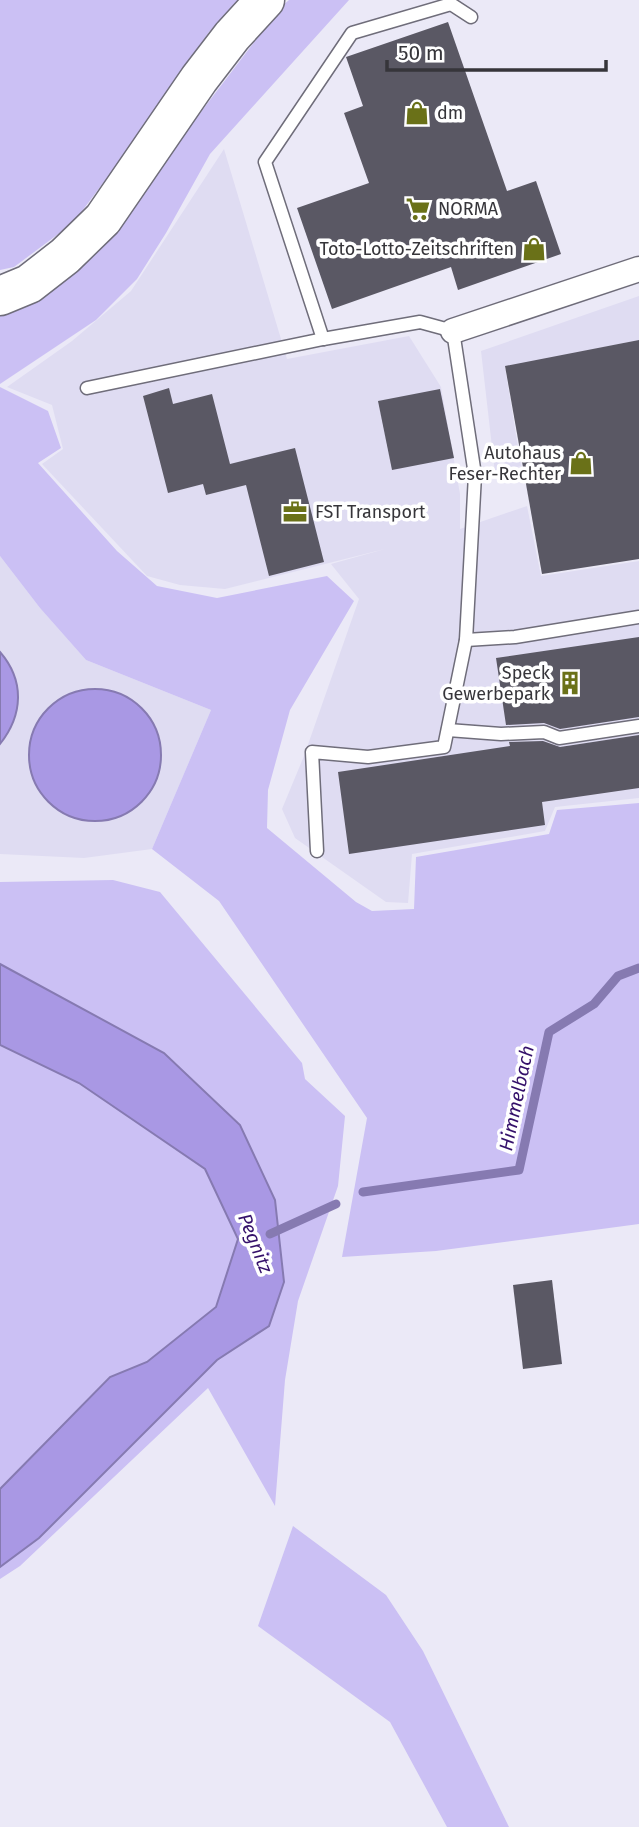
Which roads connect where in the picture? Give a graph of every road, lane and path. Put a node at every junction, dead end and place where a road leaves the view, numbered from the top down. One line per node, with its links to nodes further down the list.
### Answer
1 (265, 0): 4 (main road)
2 (471, 17): 6 (lane)
3 (639, 269): 5 (street)
4 (0, 296)
5 (453, 331): 6 (lane); 9 (lane)
6 (323, 338): 7 (lane)
7 (87, 388)
8 (639, 617): 9 (lane)
9 (466, 640): 11 (lane)
10 (639, 726): 11 (lane)
11 (448, 730): 12 (lane)
12 (317, 851)

